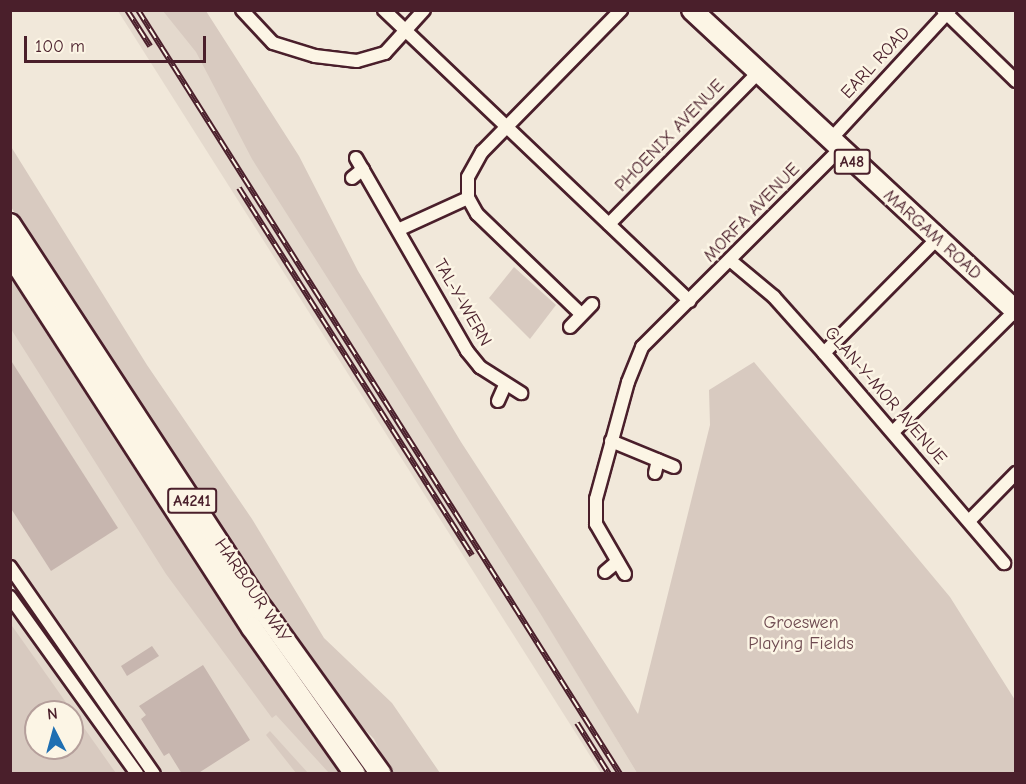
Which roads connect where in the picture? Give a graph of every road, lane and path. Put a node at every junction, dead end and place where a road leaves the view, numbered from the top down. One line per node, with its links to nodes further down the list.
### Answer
1 (243, 10): 7 (street)
2 (384, 10): 7 (street)
3 (424, 10): 7 (street)
4 (621, 10): 10 (street)
5 (692, 10): 8 (main road, MARGAM ROAD / A48)
6 (946, 12): 9 (street); 11 (street, EARL ROAD)
7 (405, 31): 10 (street)
8 (757, 74): 11 (main road, MARGAM ROAD / A48); 17 (street, PHOENIX AVENUE)
9 (1016, 81)
10 (508, 128): 15 (street); 17 (street)
11 (834, 145): 19 (main road, MARGAM ROAD / A48); 21 (street, MORFA AVENUE)
12 (356, 158): 13 (street, TAL-Y-WERN)
13 (363, 169): 14 (street); 18 (street, TAL-Y-WERN)
14 (352, 178)
15 (468, 198): 18 (street); 25 (street)
16 (10, 224): 47 (main road, HARBOUR WAY / A4241)
17 (609, 224): 22 (street)
18 (400, 229): 28 (street, TAL-Y-WERN)
19 (936, 240): 24 (main road, MARGAM ROAD / A48); 27 (street)
20 (10, 254): 46 (main road, HARBOUR WAY / A4241)
21 (730, 261): 22 (street, MORFA AVENUE); 27 (street, GLAN-Y-MOR AVENUE)
22 (690, 301): 32 (street, MORFA AVENUE)
23 (592, 304): 25 (street)
24 (1015, 311): 31 (street)
25 (580, 313): 26 (street)
26 (570, 327)
27 (824, 353): 31 (street, GLAN-Y-MOR AVENUE)
28 (505, 385): 29 (street, TAL-Y-WERN); 30 (street)
29 (521, 393)
30 (498, 401)
31 (894, 431): 37 (street, GLAN-Y-MOR AVENUE)
32 (611, 441): 33 (street); 38 (street, MORFA AVENUE)
33 (658, 460): 34 (street); 36 (street)
34 (674, 467)
35 (1016, 472): 37 (street)
36 (655, 473)
37 (970, 520): 39 (street, GLAN-Y-MOR AVENUE)
38 (617, 562): 41 (street); 42 (street, MORFA AVENUE)
39 (1004, 563)
40 (10, 567): 45 (street)
41 (605, 572)
42 (625, 574)
43 (10, 597): 44 (street)
44 (137, 774)
45 (154, 774)
46 (355, 774)
47 (381, 774)

